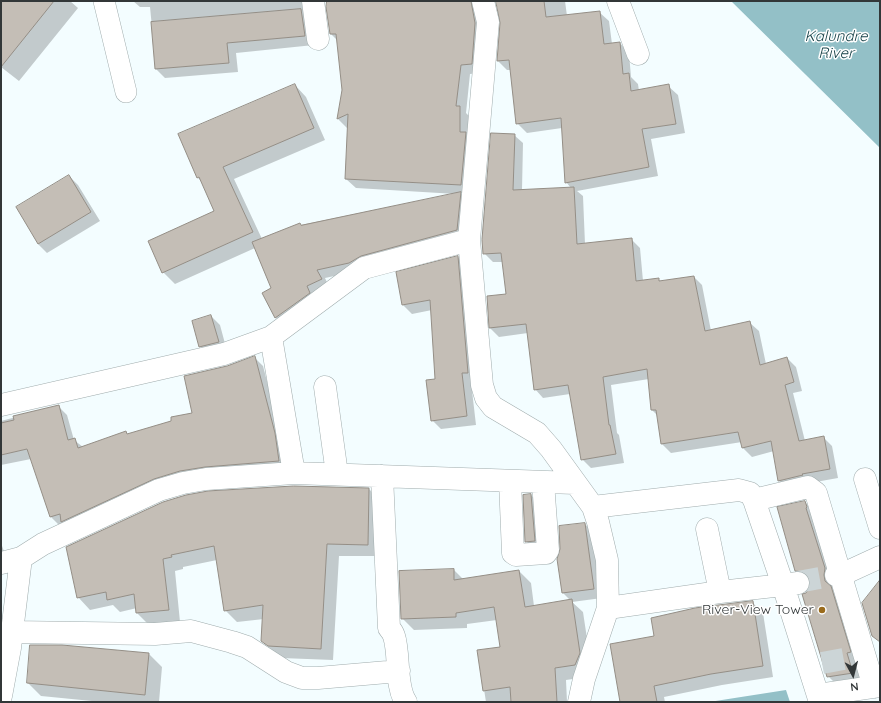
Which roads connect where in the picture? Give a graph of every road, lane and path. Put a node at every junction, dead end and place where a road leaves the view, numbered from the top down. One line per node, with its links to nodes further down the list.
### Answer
1 (104, 1): 7 (street)
2 (313, 1): 5 (street)
3 (483, 1): 8 (street)
4 (618, 1): 6 (street)
5 (318, 39)
6 (638, 54)
7 (126, 92)
8 (469, 240): 9 (street); 18 (street)
9 (271, 337): 11 (street); 12 (street)
10 (325, 387): 13 (street)
11 (1, 405)
12 (294, 473): 13 (street); 24 (street)
13 (337, 474): 14 (street)
14 (382, 476): 16 (street); 30 (street)
15 (865, 479): 21 (street)
16 (510, 481): 17 (street); 17 (street)
17 (543, 482): 18 (street)
18 (575, 484): 20 (street)
19 (754, 500): 20 (street); 25 (street); 26 (street)
20 (593, 507): 28 (street)
21 (880, 528)
22 (707, 529): 27 (street)
23 (880, 557): 25 (street)
24 (11, 560): 29 (street)
25 (838, 573): 31 (street)
26 (790, 582): 27 (street); 32 (street)
27 (720, 592): 28 (street)
28 (608, 608): 35 (street)
29 (12, 632): 30 (street); 33 (street)
30 (399, 671): 34 (street)
31 (865, 671): 32 (street)
32 (818, 680)
33 (2, 690)
34 (406, 702)
35 (578, 702)

